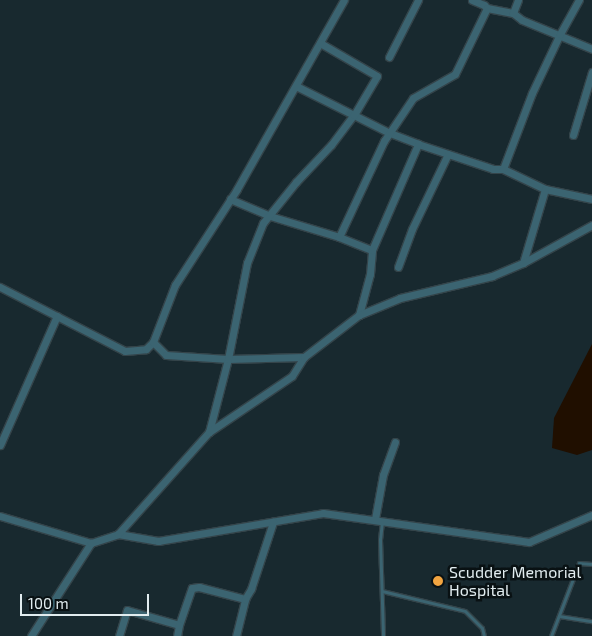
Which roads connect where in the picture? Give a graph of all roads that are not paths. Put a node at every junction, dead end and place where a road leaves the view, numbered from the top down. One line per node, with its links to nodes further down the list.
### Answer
1 (344, 0): 9 (street)
2 (418, 0): 11 (street)
3 (472, 0): 6 (street)
4 (518, 0): 7 (street)
5 (579, 0): 8 (street)
6 (487, 8): 7 (street); 15 (street)
7 (513, 12): 8 (street)
8 (560, 34): 10 (street); 19 (street)
9 (320, 43): 13 (street); 14 (street)
10 (592, 49)
11 (389, 57)
12 (592, 72): 16 (street)
13 (296, 86): 14 (street); 21 (street)
14 (354, 115): 15 (street); 23 (street)
15 (390, 133): 17 (street); 25 (street)
16 (573, 135)
17 (418, 144): 18 (street); 26 (street)
18 (448, 154): 19 (street); 28 (street)
19 (503, 169): 20 (street)
20 (545, 189): 22 (street); 27 (street)
21 (230, 199): 23 (street); 32 (street)
22 (592, 199)
23 (270, 216): 25 (street); 34 (street)
24 (592, 225): 27 (street)
25 (339, 237): 26 (street)
26 (372, 250): 30 (street)
27 (522, 263): 30 (street)
28 (398, 267)
29 (0, 287): 31 (street)
30 (359, 315): 33 (street)
31 (57, 316): 32 (street); 37 (street)
32 (153, 342): 34 (street)
33 (304, 357): 34 (street); 35 (street)
34 (228, 359): 35 (street)
35 (209, 432): 42 (street)
36 (395, 442): 40 (street)
37 (0, 445)
38 (592, 515): 40 (street)
39 (0, 516): 43 (street)
40 (379, 519): 41 (street); 45 (lane)
41 (273, 522): 42 (street); 46 (street)
42 (118, 534): 43 (street)
43 (91, 543): 50 (street)
44 (592, 564): 47 (lane)
45 (382, 591): 54 (lane); 55 (lane)
46 (245, 599): 49 (street); 53 (street)
47 (559, 616): 48 (lane); 56 (lane)
48 (592, 621)
49 (179, 625): 51 (street); 52 (street)
50 (31, 636)
51 (119, 636)
52 (177, 636)
53 (236, 636)
54 (383, 636)
55 (484, 636)
56 (552, 636)

